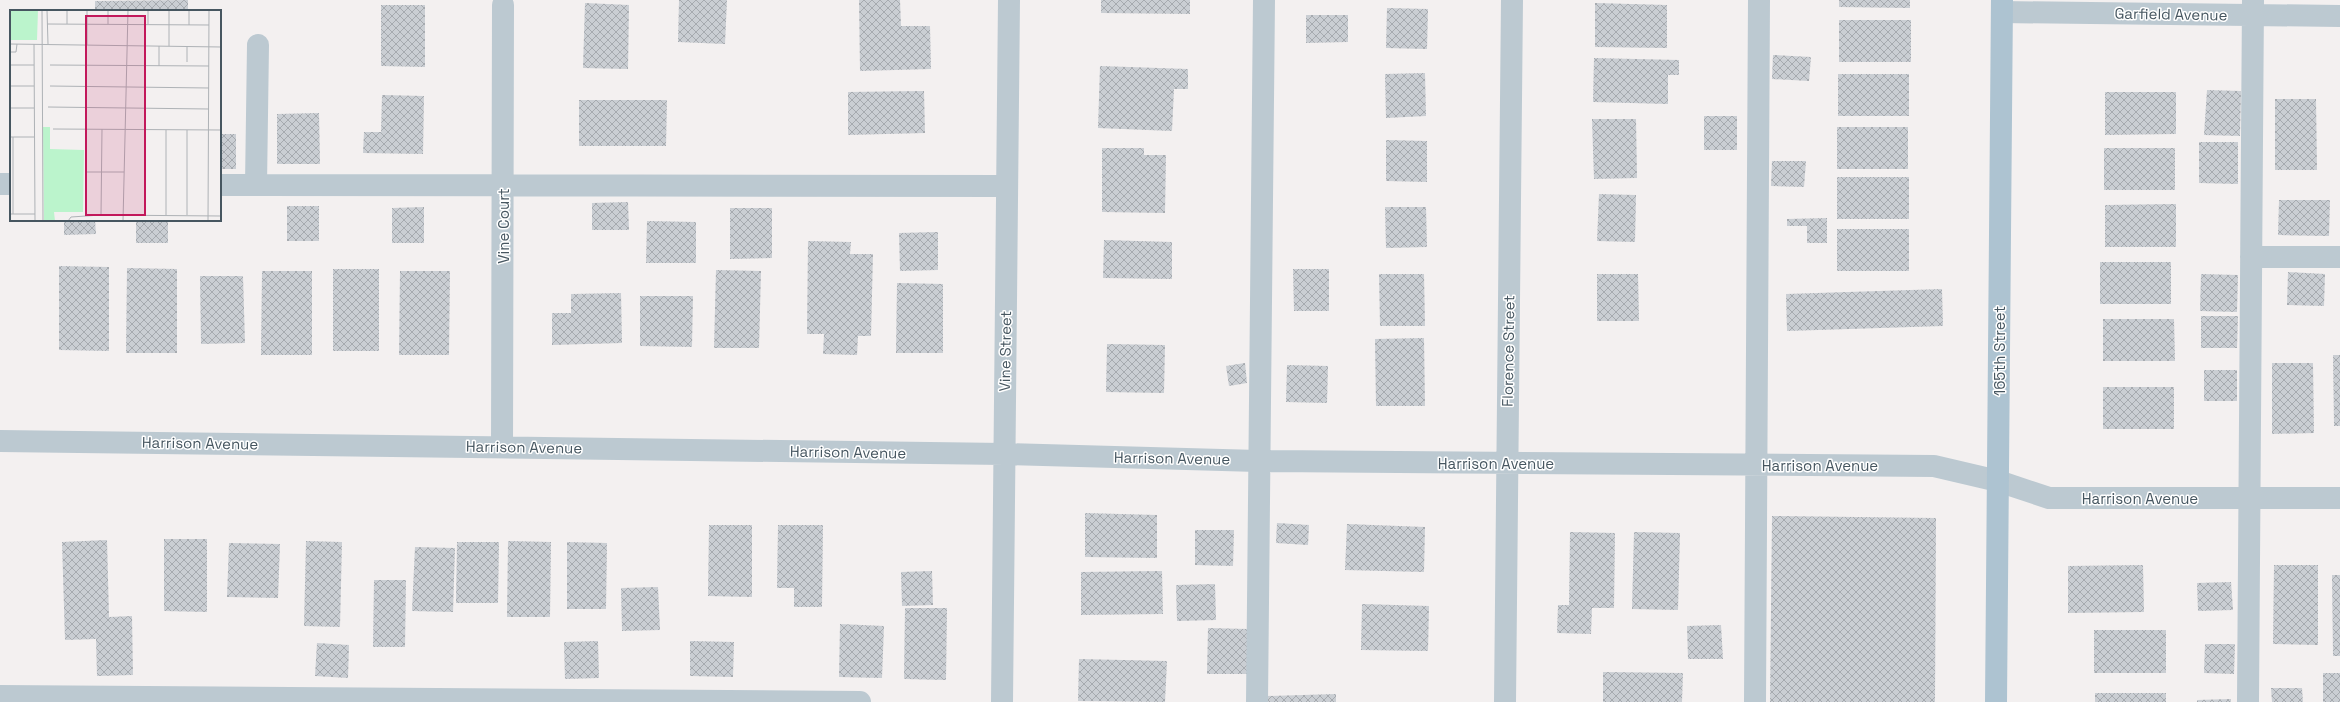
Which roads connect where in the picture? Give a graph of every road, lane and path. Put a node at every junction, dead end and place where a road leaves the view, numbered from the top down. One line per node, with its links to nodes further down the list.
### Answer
1 (1009, 0): 13 (street, Vine Street)
2 (1264, 0): 19 (street)
3 (1512, 0): 20 (street, Florence Street)
4 (1759, 0): 21 (street)
5 (503, 5): 12 (street, Vine Court)
6 (2002, 6): 7 (street, Garfield Avenue); 22 (main road, 165th Street)
7 (2253, 7): 8 (street, Garfield Avenue); 14 (street)
8 (2340, 16)
9 (258, 45): 11 (street)
10 (221, 185): 11 (street)
11 (256, 185): 12 (street)
12 (503, 186): 13 (street); 17 (street, Vine Court)
13 (1007, 186): 18 (street, Vine Street)
14 (2251, 256): 15 (street); 23 (street)
15 (2340, 257)
16 (0, 441): 17 (street, Harrison Avenue)
17 (502, 446): 18 (street, Harrison Avenue)
18 (1004, 454): 19 (street, Harrison Avenue); 27 (street, Vine Street)
19 (1258, 461): 20 (street, Harrison Avenue); 28 (street)
20 (1507, 463): 21 (street, Harrison Avenue); 29 (street, Florence Street)
21 (1756, 465): 22 (street, Harrison Avenue); 30 (street)
22 (1998, 481): 23 (street, Harrison Avenue); 31 (main road, 165th Street)
23 (2250, 498): 24 (street, Harrison Avenue); 32 (street)
24 (2340, 498)
25 (0, 696): 26 (street)
26 (860, 702)
27 (1002, 702)
28 (1257, 702)
29 (1505, 702)
30 (1755, 702)
31 (1996, 702)
32 (2248, 702)

